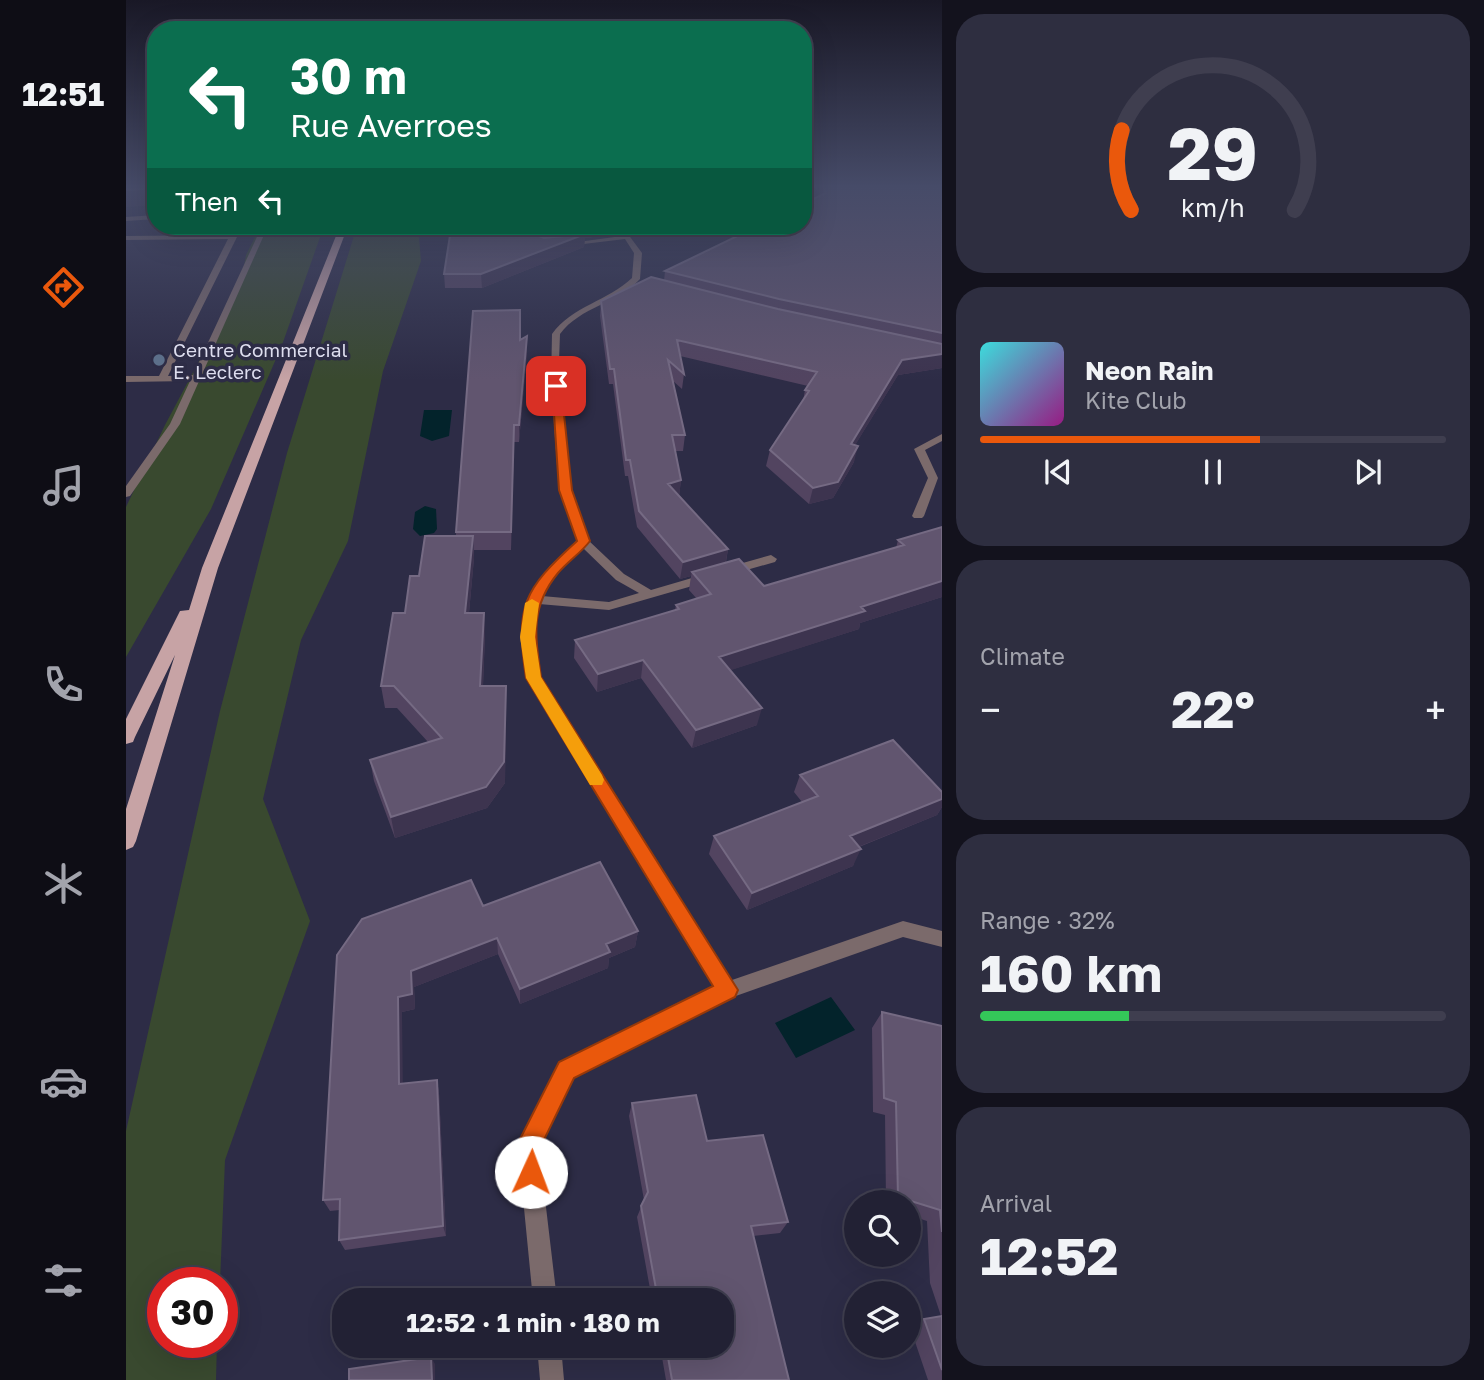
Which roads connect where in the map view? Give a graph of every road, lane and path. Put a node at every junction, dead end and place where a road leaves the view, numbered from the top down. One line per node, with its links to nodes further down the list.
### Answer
1 (226, 250): 9 (street)
2 (254, 250): 7 (street)
3 (334, 250): 15 (main road)
4 (636, 250): 5 (street)
5 (636, 279): 6 (street); 13 (street)
6 (646, 283)
7 (197, 378): 9 (street); 11 (street)
8 (126, 379): 9 (street)
9 (162, 379)
10 (942, 437): 12 (street)
11 (126, 494)
12 (918, 516)
13 (583, 541): 16 (street); 17 (street)
14 (771, 559): 16 (street)
15 (209, 568): 18 (main road); 19 (main road)
16 (649, 594): 17 (street)
17 (533, 599): 21 (street)
18 (126, 737)
19 (126, 841)
20 (942, 939): 21 (street)
21 (728, 990): 22 (street)
22 (544, 1288)
23 (550, 1358): 24 (street)
24 (552, 1380)

